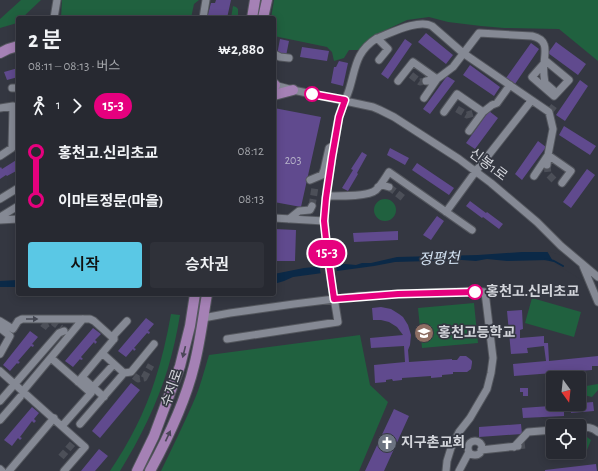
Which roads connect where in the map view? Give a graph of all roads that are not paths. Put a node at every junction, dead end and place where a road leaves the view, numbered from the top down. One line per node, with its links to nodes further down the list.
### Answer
1 (56, 0): 5 (street)
2 (206, 0): 6 (street)
3 (255, 0): 7 (main road)
4 (267, 0): 8 (main road)
5 (54, 16)
6 (203, 16)
7 (252, 16)
8 (263, 16)
9 (380, 37): 12 (street)
10 (16, 47): 11 (main road)
11 (0, 53)
12 (463, 53): 16 (street); 17 (street); 20 (street)
13 (276, 55): 14 (street)
14 (289, 58)
15 (379, 60): 25 (street)
16 (544, 64): 16 (street); 23 (street)
17 (437, 79): 18 (street); 19 (street); 24 (street)
18 (398, 81)
19 (426, 81)
20 (510, 85): 26 (street); 30 (street)
21 (276, 87): 22 (main road)
22 (293, 90): 25 (street, 신봉1로)
23 (553, 90)
24 (424, 98)
25 (345, 100): 33 (street); 37 (street, 신봉1로)
26 (531, 101): 34 (street); 37 (street)
27 (16, 106): 28 (street); 35 (street)
28 (0, 108)
29 (444, 112): 30 (street)
30 (483, 112): 31 (street); 32 (street)
31 (474, 113)
32 (469, 131)
33 (334, 145): 39 (street); 44 (street)
34 (548, 155): 36 (street); 38 (street); 40 (street)
35 (0, 156)
36 (547, 165)
37 (476, 171): 48 (street); 55 (street, 신봉1로)
38 (534, 176)
39 (310, 180)
40 (562, 183)
41 (378, 187): 42 (street); 44 (street); 48 (street)
42 (389, 187)
43 (16, 189): 45 (street)
44 (326, 196): 53 (street)
45 (0, 199)
46 (312, 206): 52 (street)
47 (16, 207): 49 (street)
48 (446, 212): 54 (street)
49 (0, 218): 51 (street)
50 (276, 218): 52 (street)
51 (16, 219)
52 (289, 219): 53 (street)
53 (324, 221): 59 (street)
54 (472, 230)
55 (582, 264): 56 (street, 신봉1로); 60 (street)
56 (598, 277)
57 (195, 296): 98 (main road, 수지로, one-way to 98)
58 (207, 296): 61 (main road, 수지로)
59 (334, 299): 61 (street); 68 (street); 90 (street)
60 (598, 302)
61 (204, 314): 99 (main road, 수지로, one-way to 61)
62 (83, 319): 63 (street, one-way to 62); 66 (street); 67 (street)
63 (0, 321)
64 (127, 321): 67 (street)
65 (0, 328): 71 (street)
66 (65, 332): 72 (street); 77 (street)
67 (114, 339): 70 (street)
68 (227, 339)
69 (154, 344): 75 (street)
70 (102, 353): 73 (street); 76 (street)
71 (0, 354)
72 (50, 358): 76 (street); 80 (street)
73 (114, 364): 75 (street); 78 (street)
74 (0, 371): 77 (street)
75 (130, 373): 81 (street)
76 (80, 379): 78 (street)
77 (15, 384): 79 (street); 80 (street)
78 (92, 390): 81 (street); 86 (street)
79 (6, 394): 80 (street); 82 (street)
80 (19, 397): 83 (street); 84 (street)
81 (104, 397): 85 (street)
82 (0, 400)
83 (54, 418): 86 (street); 96 (street)
84 (0, 420)
85 (80, 424)
86 (62, 426): 97 (street)
87 (586, 427): 89 (street)
88 (546, 431): 92 (street)
89 (598, 432)
90 (458, 435): 91 (street); 100 (street)
91 (470, 444): 92 (street); 93 (street)
92 (481, 450): 93 (street)
93 (469, 452): 101 (street)
94 (0, 469): 95 (street)
95 (2, 471)
96 (9, 471)
97 (64, 471)
98 (137, 471)
99 (150, 471)
100 (446, 471)
101 (459, 471)

